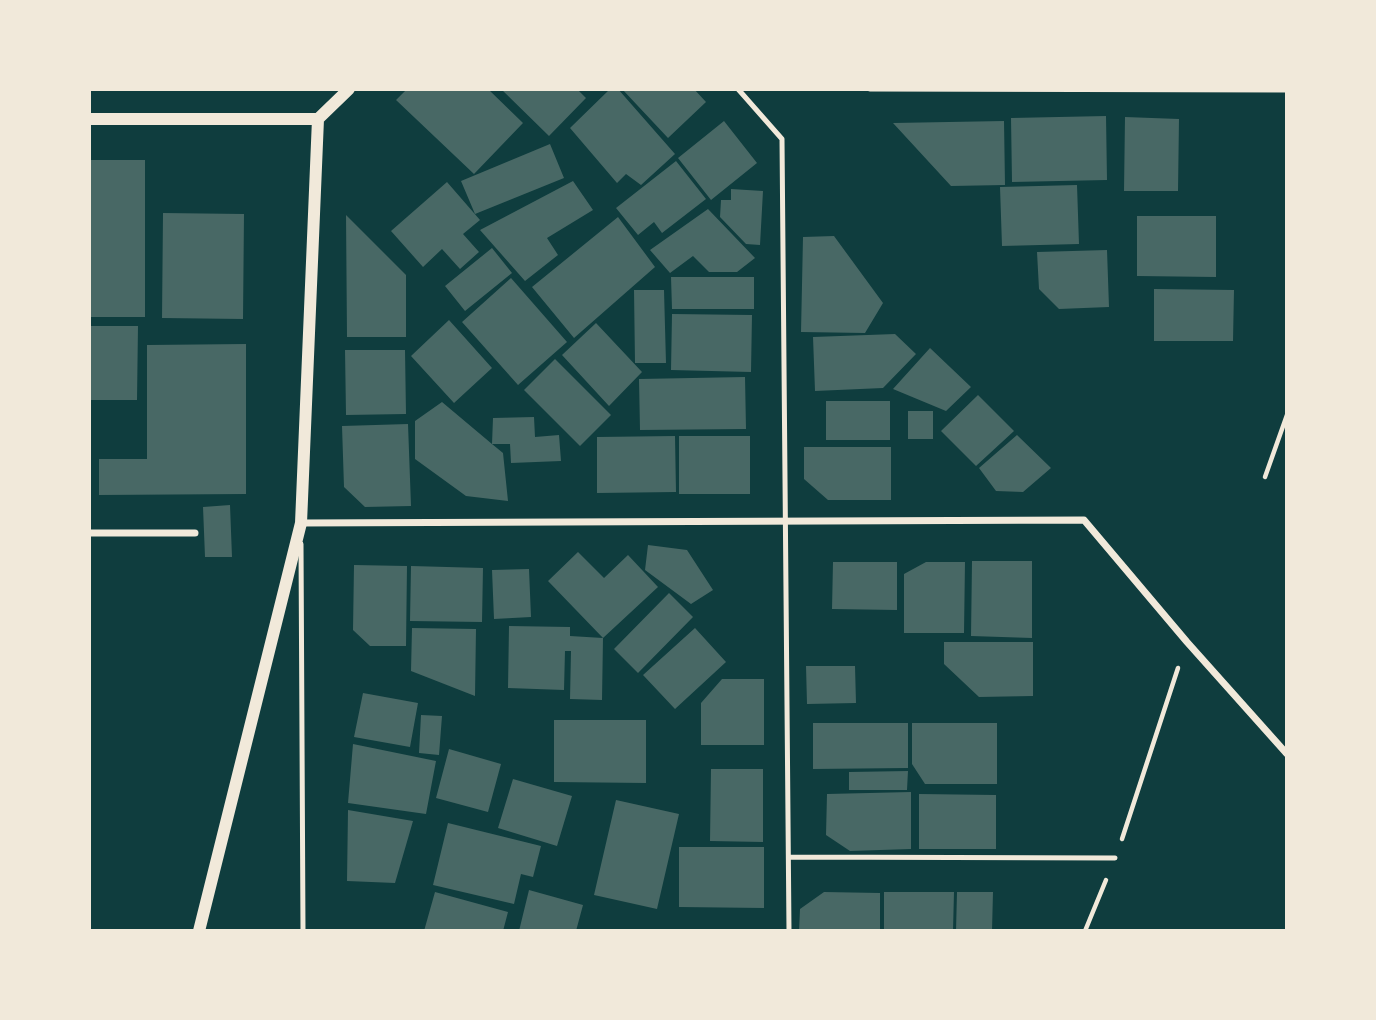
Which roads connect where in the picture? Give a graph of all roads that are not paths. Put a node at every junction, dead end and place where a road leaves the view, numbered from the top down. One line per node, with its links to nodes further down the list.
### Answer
1 (349, 89): 6 (street)
2 (738, 89): 7 (lane)
3 (870, 89): 4 (lane)
4 (1287, 90)
5 (89, 119): 6 (street)
6 (318, 119): 8 (street)
7 (783, 521): 8 (street); 11 (street); 12 (lane)
8 (301, 523): 14 (street); 15 (lane)
9 (89, 533): 10 (street)
10 (195, 533)
11 (1287, 754)
12 (789, 857): 13 (lane); 16 (lane)
13 (1115, 859)
14 (199, 931)
15 (303, 931)
16 (789, 931)

